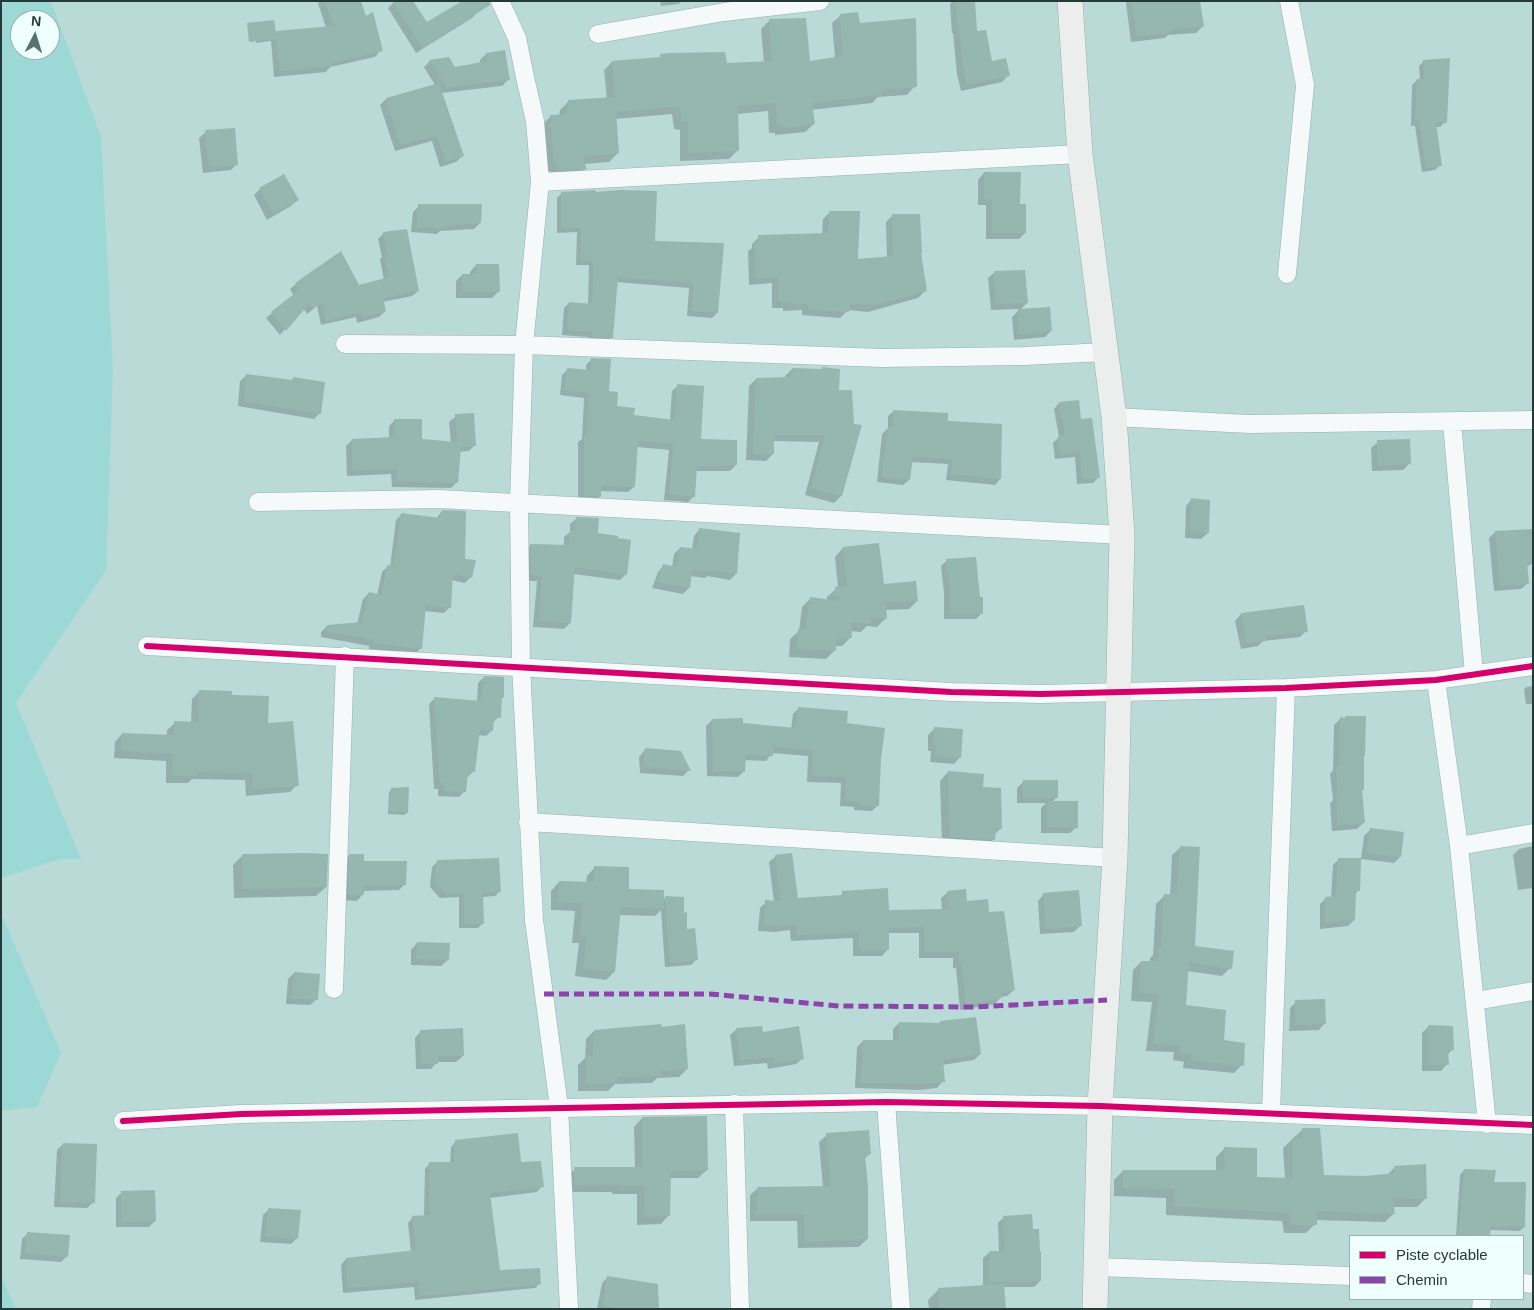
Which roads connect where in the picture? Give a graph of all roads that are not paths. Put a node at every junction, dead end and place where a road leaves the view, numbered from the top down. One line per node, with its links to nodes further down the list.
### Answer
1 (500, 1): 8 (street)
2 (820, 1): 5 (street)
3 (1070, 1): 7 (main road)
4 (1289, 1): 9 (street)
5 (723, 7): 6 (street)
6 (598, 34)
7 (1080, 154): 8 (street); 12 (main road)
8 (540, 182): 11 (street)
9 (1287, 274)
10 (345, 344): 11 (street)
11 (524, 345): 12 (street); 17 (street)
12 (1105, 352): 13 (main road)
13 (1114, 417): 15 (street); 18 (main road)
14 (1533, 420): 15 (street)
15 (1452, 422): 23 (street)
16 (258, 502): 17 (street)
17 (519, 503): 18 (street); 21 (street)
18 (1122, 535): 26 (main road)
19 (147, 646): 20 (street)
20 (345, 656): 21 (street); 31 (street)
21 (521, 666): 26 (street); 27 (street)
22 (1533, 666): 23 (street)
23 (1474, 675): 24 (street)
24 (1436, 680): 25 (street); 29 (street)
25 (1286, 688): 26 (street); 38 (street)
26 (1119, 691): 30 (main road)
27 (528, 822): 30 (street); 37 (street)
28 (1533, 833): 29 (street)
29 (1459, 846): 33 (street)
30 (1115, 858): 36 (main road)
31 (334, 989)
32 (1533, 992): 33 (street)
33 (1475, 1001): 40 (street)
34 (886, 1102): 35 (street); 36 (street); 46 (street)
35 (734, 1104): 37 (street); 45 (street)
36 (1100, 1106): 38 (street); 42 (main road)
37 (559, 1107): 39 (street); 44 (street)
38 (1272, 1113): 40 (street)
39 (123, 1121)
40 (1487, 1124): 41 (street)
41 (1533, 1125)
42 (1096, 1267): 43 (street); 47 (main road)
43 (1349, 1276)
44 (569, 1309)
45 (740, 1309)
46 (901, 1309)
47 (1094, 1309)

